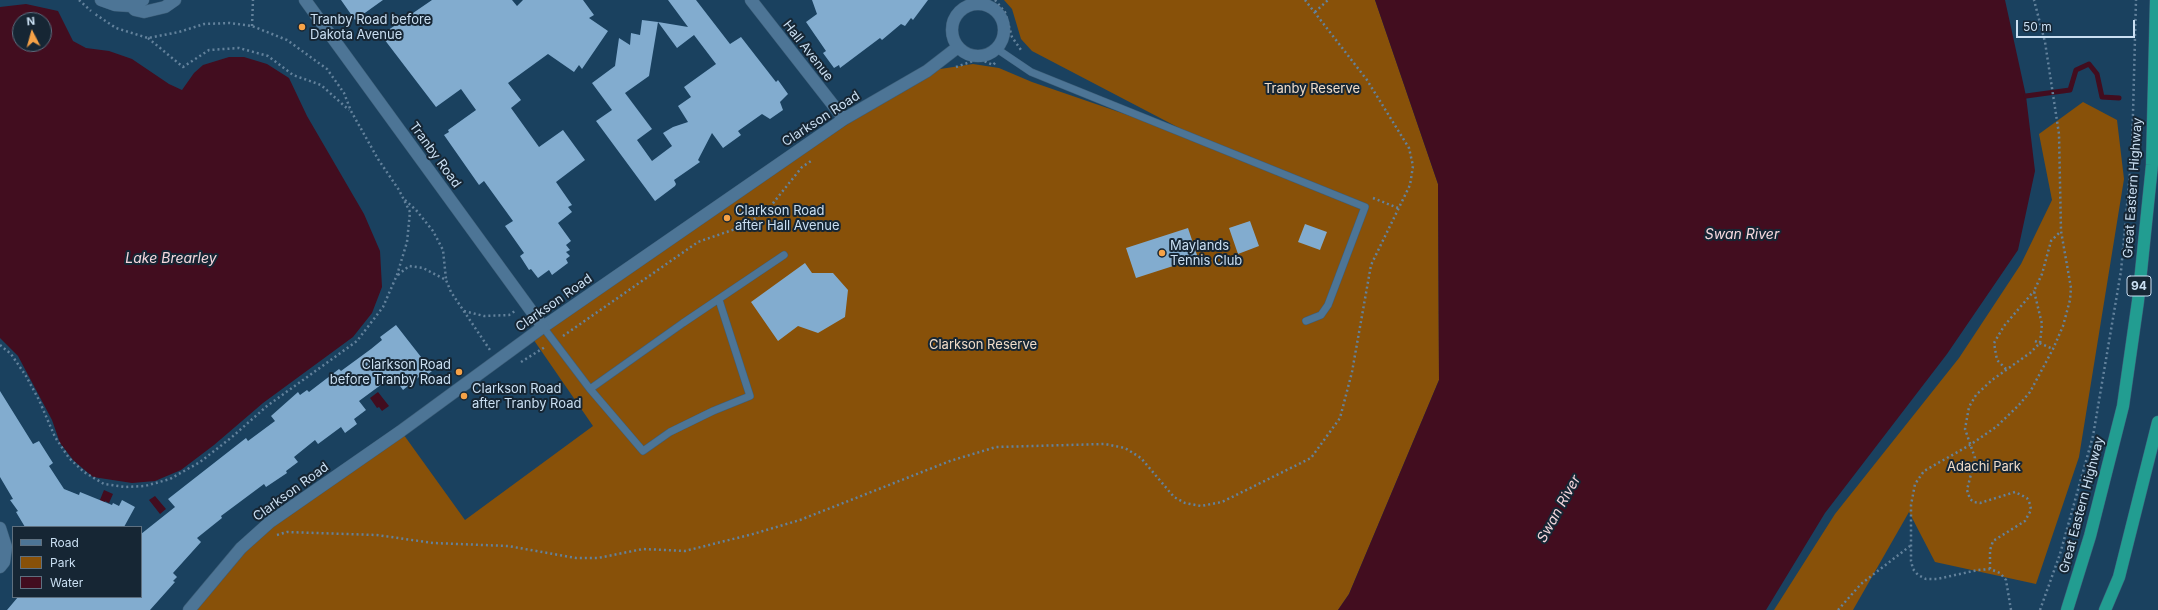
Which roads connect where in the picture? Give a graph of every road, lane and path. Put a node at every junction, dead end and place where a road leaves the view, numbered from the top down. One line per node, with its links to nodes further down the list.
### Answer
1 (79, 0): 18 (path)
2 (101, 0): 15 (street)
3 (143, 0): 15 (street)
4 (175, 0): 15 (street)
5 (253, 0): 17 (path)
6 (305, 0): 34 (street, Tranby Road)
7 (751, 0): 23 (street, Hall Avenue)
8 (995, 0): 20 (path)
9 (1305, 0): 16 (path)
10 (1328, 0): 16 (path)
11 (2034, 0): 28 (path)
12 (2136, 0): 57 (path)
13 (2156, 0): 26 (highway, Great Eastern Highway / 94)
14 (977, 2): 19 (street); 20 (street)
15 (131, 6)
16 (1315, 12): 50 (path)
17 (252, 26): 18 (path); 22 (path)
18 (148, 38): 22 (path)
19 (958, 47): 20 (street); 23 (street, Clarkson Road)
20 (1000, 51): 21 (path); 36 (lane)
21 (954, 68)
22 (351, 111): 27 (path)
23 (844, 119): 37 (street, Clarkson Road)
24 (2158, 152): 26 (highway)
25 (815, 158): 39 (path)
26 (2152, 165): 58 (highway, Great Eastern Highway / 94)
27 (404, 199): 30 (path); 31 (path)
28 (2061, 231): 32 (path); 42 (path)
29 (784, 255): 33 (lane)
30 (397, 275): 31 (path); 41 (path)
31 (446, 280): 35 (path)
32 (2034, 291): 40 (path); 45 (path)
33 (719, 300): 46 (lane); 46 (lane)
34 (527, 304): 35 (path); 37 (street, Tranby Road)
35 (464, 311): 43 (path)
36 (1306, 321)
37 (544, 327): 39 (lane); 43 (street, Clarkson Road)
38 (2035, 340): 40 (path)
39 (555, 342): 44 (path); 46 (lane)
40 (2040, 343): 42 (path); 45 (path)
41 (0, 344)
42 (2053, 349): 48 (path)
43 (497, 361): 54 (street, Clarkson Road)
44 (514, 366)
45 (2006, 369): 48 (path)
46 (590, 389)
47 (2158, 422): 59 (highway)
48 (1970, 445): 51 (path); 53 (path)
49 (0, 528): 52 (street)
50 (280, 529)
51 (1911, 546): 53 (path); 55 (path)
52 (6, 564)
53 (1990, 569): 56 (path)
54 (189, 610)
55 (1838, 610)
56 (2011, 610)
57 (2040, 610)
58 (2067, 610)
59 (2105, 610)

